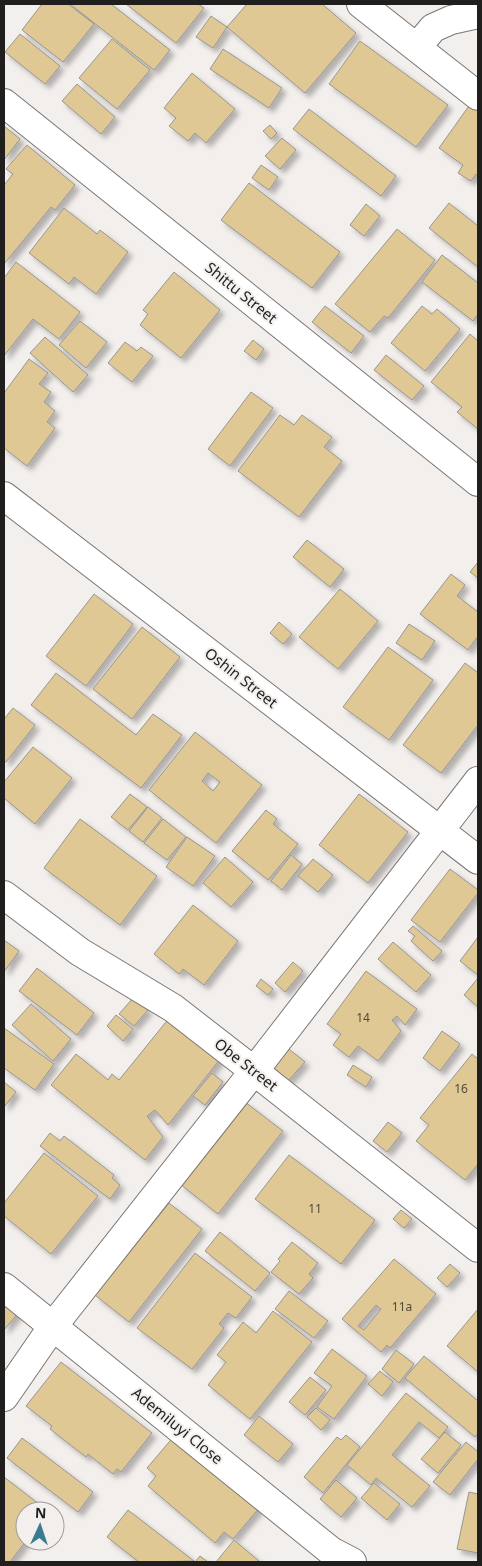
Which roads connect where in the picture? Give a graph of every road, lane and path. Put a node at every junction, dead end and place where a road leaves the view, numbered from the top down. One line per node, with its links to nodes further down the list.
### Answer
1 (361, 4): 3 (street)
2 (478, 14): 3 (street)
3 (417, 47): 4 (street)
4 (478, 96)
5 (4, 103): 6 (street, Shittu Street)
6 (478, 482)
7 (4, 496): 9 (street, Oshin Street)
8 (478, 781): 9 (street)
9 (439, 831): 10 (street, Oshin Street); 12 (street)
10 (478, 860)
11 (4, 895): 12 (street, Obe Street)
12 (254, 1070): 13 (street, Obe Street); 15 (street)
13 (478, 1248)
14 (4, 1287): 15 (street, Ademiluyi Close)
15 (53, 1326): 16 (street); 17 (street, Ademiluyi Close)
16 (4, 1397)
17 (352, 1562)

